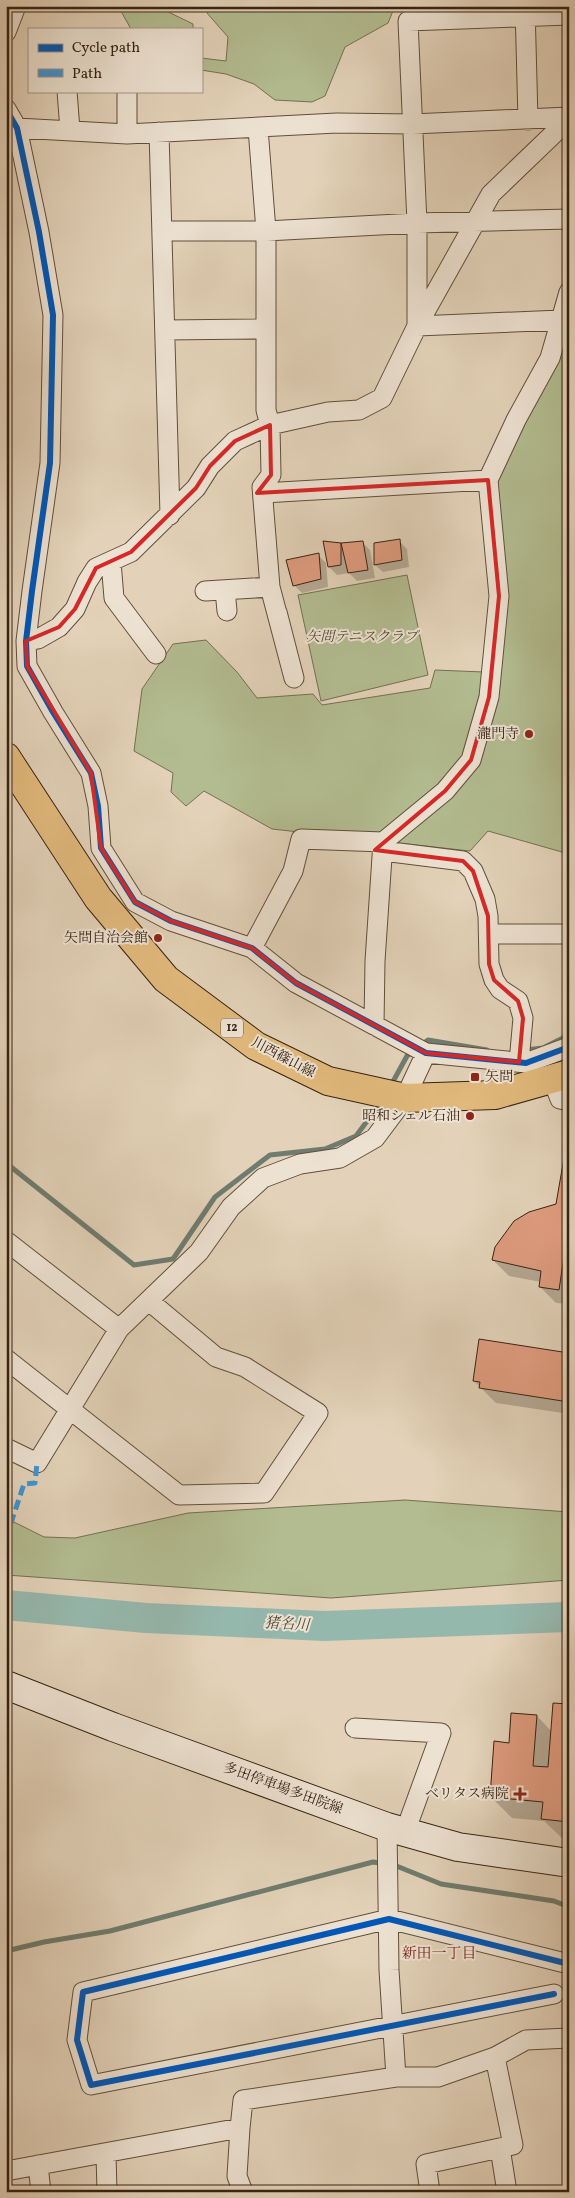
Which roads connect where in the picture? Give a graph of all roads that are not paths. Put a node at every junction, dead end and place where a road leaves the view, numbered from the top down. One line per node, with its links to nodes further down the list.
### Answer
1 (16, 6): 4 (street)
2 (525, 12): 3 (street); 9 (street); 10 (street)
3 (569, 15)
4 (6, 32)
5 (67, 92): 13 (street)
6 (127, 92): 15 (street)
7 (6, 110): 11 (street)
8 (569, 118): 9 (street); 18 (street)
9 (528, 120): 10 (street)
10 (412, 124): 12 (street); 17 (street)
11 (17, 128): 13 (street); 36 (street)
12 (258, 128): 14 (street); 20 (street)
13 (70, 130): 15 (street)
14 (159, 132): 15 (street); 19 (street)
15 (127, 134)
16 (569, 219): 18 (street)
17 (417, 223): 18 (street); 20 (street); 23 (street)
18 (475, 223): 23 (street)
19 (162, 231): 20 (street); 25 (street)
20 (266, 231): 24 (street)
21 (569, 292): 22 (street)
22 (560, 320): 23 (street); 27 (street)
23 (417, 326): 26 (street)
24 (266, 329): 25 (street); 26 (street)
25 (165, 330): 29 (street)
26 (270, 425): 28 (street); 29 (street)
27 (488, 480): 28 (street); 39 (street)
28 (263, 493): 31 (street)
29 (170, 515): 30 (street)
30 (111, 562): 36 (street); 37 (street)
31 (270, 587): 32 (street); 35 (street)
32 (225, 590): 33 (street); 34 (street)
33 (204, 591)
34 (227, 612)
35 (277, 612)
36 (26, 641): 42 (street)
37 (156, 654)
38 (6, 757): 48 (main road, 川西篠山線 / 12)
39 (383, 847): 40 (street); 42 (street); 43 (street)
40 (489, 934): 41 (street); 46 (street)
41 (569, 934)
42 (252, 948): 43 (street)
43 (374, 1025): 45 (street)
44 (569, 1047): 46 (street)
45 (426, 1053): 46 (street); 48 (street)
46 (519, 1062)
47 (563, 1085): 48 (main road, 川西篠山線 / 12)
48 (405, 1098): 50 (street)
49 (6, 1241): 51 (street)
50 (149, 1301): 51 (street); 53 (street)
51 (119, 1329): 53 (street)
52 (6, 1359): 53 (street)
53 (69, 1408): 54 (street)
54 (6, 1448)
55 (6, 1685): 57 (main road, 多田停車場多田院線)
56 (355, 1728): 57 (street)
57 (396, 1829): 58 (main road, 多田停車場多田院線); 59 (street)
58 (569, 1863)
59 (388, 1920): 60 (street); 62 (street); 62 (street)
60 (569, 1964)
61 (554, 1994): 62 (street)
62 (392, 2026): 65 (street)
63 (568, 2042): 64 (street)
64 (495, 2057): 65 (street); 67 (street)
65 (396, 2077): 66 (street)
66 (240, 2128): 68 (street); 73 (street)
67 (500, 2148): 74 (street); 75 (street)
68 (106, 2154): 69 (street); 72 (street)
69 (38, 2165): 70 (street); 71 (street)
70 (6, 2171)
71 (41, 2192)
72 (106, 2192)
73 (242, 2192)
74 (430, 2192)
75 (507, 2192)

